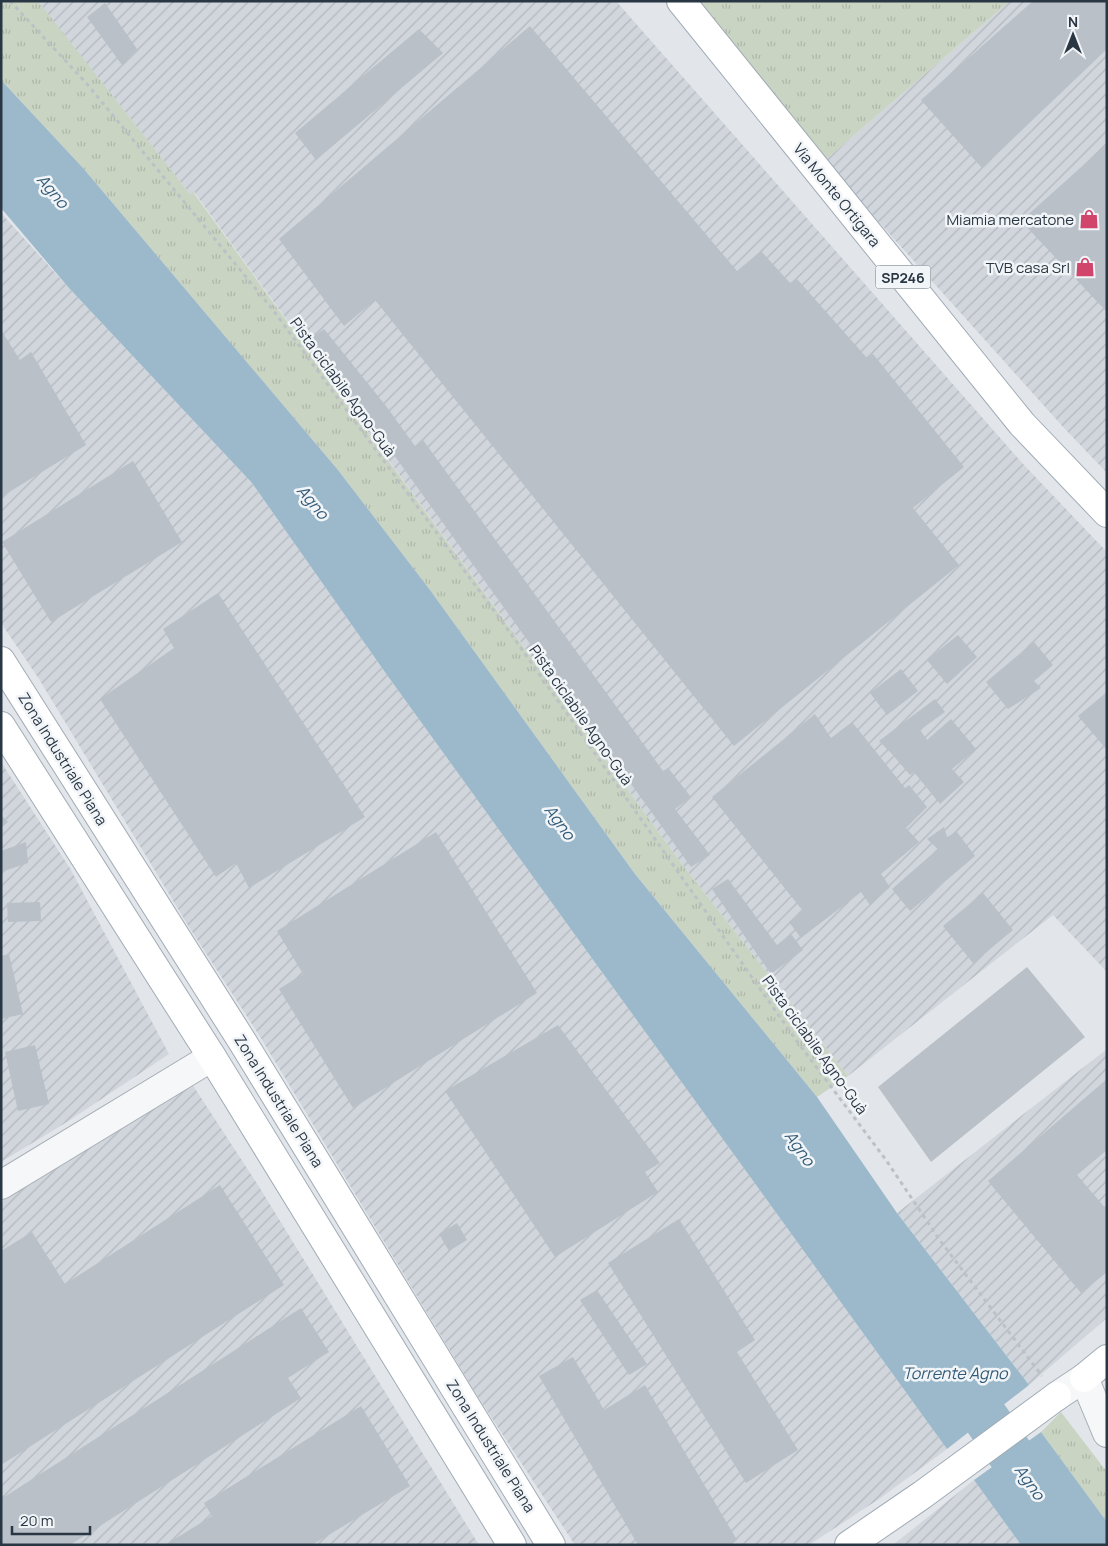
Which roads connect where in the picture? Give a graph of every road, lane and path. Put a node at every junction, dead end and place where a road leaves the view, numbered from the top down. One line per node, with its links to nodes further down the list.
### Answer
1 (10, 1): 10 (path, Pista ciclabile Agno-Guà)
2 (681, 1): 3 (main road, Via Monte Ortigara / SP246)
3 (1103, 502)
4 (1, 661): 13 (main road, Zona Industriale Piana)
5 (1, 726): 6 (main road)
6 (212, 1057): 7 (street); 12 (main road)
7 (1, 1185)
8 (1107, 1359): 9 (main road)
9 (1084, 1378): 10 (street); 11 (street)
10 (1057, 1396): 14 (main road)
11 (1107, 1433)
12 (512, 1545)
13 (551, 1545)
14 (849, 1545)

